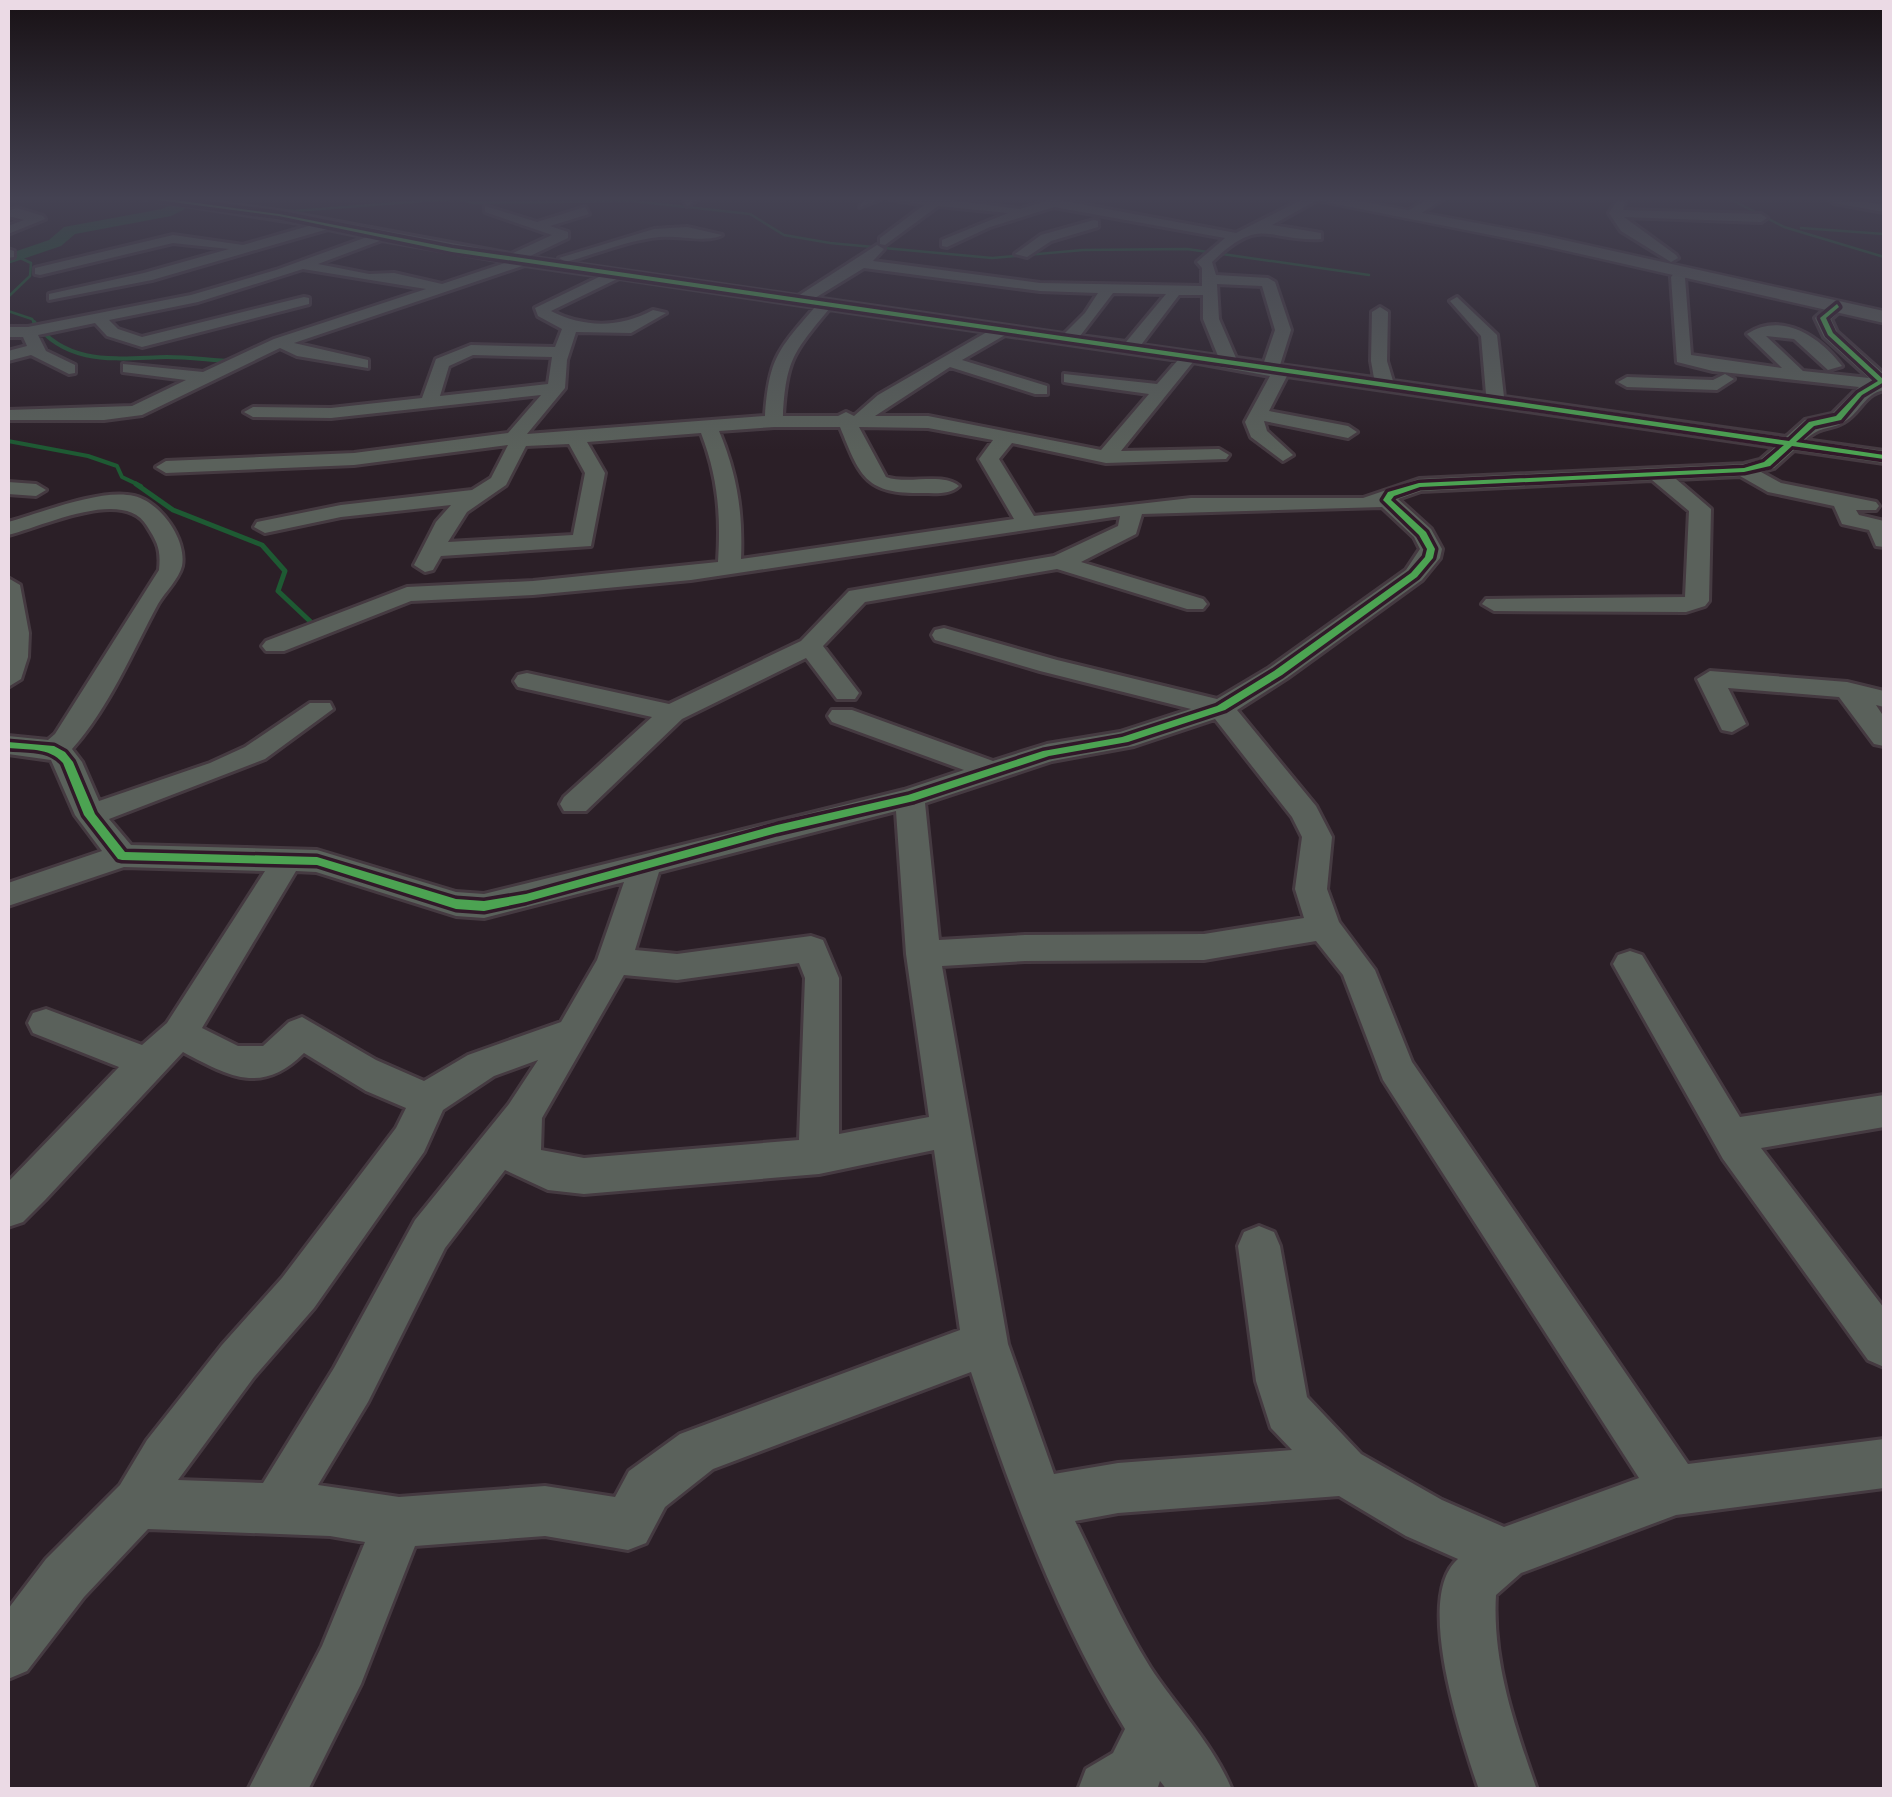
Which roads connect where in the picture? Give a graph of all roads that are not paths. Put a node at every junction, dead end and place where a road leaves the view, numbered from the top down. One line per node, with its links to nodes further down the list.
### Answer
1 (120, 283): 22 (street)
2 (164, 283): 17 (street)
3 (250, 283): 15 (street)
4 (421, 283): 19 (street)
5 (458, 283): 19 (street)
6 (598, 283): 35 (street)
7 (690, 283): 20 (street)
8 (830, 283): 23 (street)
9 (1008, 283): 18 (street)
10 (1251, 283): 16 (street)
11 (1268, 283): 54 (street)
12 (1678, 283): 50 (street)
13 (1749, 283): 28 (highway)
14 (1773, 283): 27 (highway)
15 (247, 284): 25 (street); 34 (street)
16 (1208, 285): 18 (street); 48 (street)
17 (173, 286)
18 (1109, 287): 39 (street)
19 (442, 288): 32 (street)
20 (755, 292): 23 (street); 29 (street)
21 (1172, 296): 41 (street)
22 (54, 297)
23 (803, 299): 26 (street)
24 (1457, 301): 63 (street)
25 (304, 302): 32 (street); 34 (street)
26 (826, 303): 36 (street); 69 (street)
27 (1884, 305)
28 (1837, 306): 33 (highway); 55 (street)
29 (722, 311)
30 (1380, 312): 58 (street)
31 (658, 314): 35 (street)
32 (362, 317): 40 (street)
33 (1884, 317)
34 (100, 319): 38 (street)
35 (570, 327): 42 (street)
36 (1002, 330): 39 (street); 46 (street)
37 (8, 332): 38 (street)
38 (36, 335): 43 (street); 53 (street)
39 (1067, 340): 41 (street)
40 (280, 342): 47 (street); 56 (street)
41 (1129, 349): 44 (street)
42 (562, 352): 59 (street); 62 (street)
43 (8, 356)
44 (1188, 358): 48 (street); 61 (street)
45 (1749, 358): 52 (street)
46 (952, 362): 60 (street); 67 (street)
47 (362, 364)
48 (1230, 364): 54 (street)
49 (1834, 366): 52 (street); 52 (street); 55 (street)
50 (1718, 367): 52 (street); 68 (street)
51 (129, 368): 56 (street)
52 (1791, 368): 55 (street)
53 (69, 369)
54 (1276, 372): 58 (street); 66 (street)
55 (1882, 376): 75 (street)
56 (202, 378): 64 (street)
57 (1070, 378): 61 (street)
58 (1388, 387): 63 (street)
59 (556, 388): 62 (street); 74 (street)
60 (1041, 390)
61 (1159, 390): 78 (street)
62 (429, 402): 65 (street)
63 (1496, 402): 68 (street)
64 (13, 411)
65 (253, 412)
66 (1256, 414): 71 (street); 77 (street)
67 (853, 418): 69 (street); 73 (street); 88 (street)
68 (1626, 420): 75 (street)
69 (774, 421): 70 (street)
70 (708, 426): 72 (street); 98 (street)
71 (1348, 432)
72 (574, 436): 74 (street); 96 (street)
73 (1008, 437): 78 (street); 92 (street)
74 (517, 439): 83 (street); 86 (street)
75 (1792, 443): 79 (street); 81 (street)
76 (1220, 455): 78 (street)
77 (1283, 455)
78 (1106, 457)
79 (1884, 457)
80 (166, 467): 83 (street)
81 (1744, 470): 82 (street); 89 (street)
82 (1658, 476): 87 (street); 102 (street)
83 (388, 481): 86 (street); 93 (street)
84 (8, 488): 85 (street)
85 (36, 490)
86 (474, 496): 96 (street)
87 (1386, 500): 91 (street); 110 (street)
88 (957, 502): 92 (street); 98 (street)
89 (1842, 502): 90 (street); 95 (street)
90 (1869, 506)
91 (1133, 508): 92 (street); 97 (street)
92 (1027, 523)
93 (265, 527)
94 (8, 529): 116 (street)
95 (1884, 541)
96 (433, 550): 100 (street)
97 (1058, 562): 101 (street); 105 (street)
98 (729, 568): 100 (street)
99 (8, 586): 106 (street)
100 (407, 594): 104 (street)
101 (1195, 604)
102 (1494, 604)
103 (944, 634): 110 (street)
104 (275, 646)
105 (810, 646): 112 (street); 117 (street)
106 (8, 679)
107 (527, 681): 112 (street)
108 (1848, 690): 109 (street); 113 (street); 114 (street)
109 (1884, 699)
110 (1222, 708): 117 (street); 125 (street)
111 (320, 709): 120 (street)
112 (672, 712): 119 (street)
113 (1732, 724)
114 (1884, 738)
115 (8, 745): 116 (street)
116 (54, 749): 120 (street)
117 (994, 771): 118 (street)
118 (910, 798): 123 (street); 126 (street)
119 (575, 804)
120 (90, 815): 121 (street)
121 (122, 856): 122 (street); 124 (street)
122 (288, 860): 123 (street); 131 (street)
123 (646, 864): 127 (street)
124 (8, 894)
125 (1324, 927): 126 (street); 145 (street)
126 (923, 954): 136 (street)
127 (614, 960): 130 (street); 138 (street)
128 (1630, 964): 137 (street)
129 (46, 1022): 132 (street)
130 (574, 1032): 133 (street); 135 (street)
131 (180, 1033): 132 (street); 133 (street)
132 (146, 1062): 139 (street)
133 (429, 1099): 147 (street)
134 (1884, 1111): 137 (street)
135 (522, 1116): 138 (street); 148 (street)
136 (951, 1130): 138 (street); 141 (street)
137 (1738, 1147): 142 (street)
138 (818, 1156)
139 (8, 1208)
140 (1259, 1246): 144 (street)
141 (986, 1344): 146 (street); 149 (street)
142 (1884, 1344)
143 (1884, 1464): 145 (street)
144 (1344, 1471): 146 (street); 150 (street)
145 (1676, 1490): 150 (street)
146 (1039, 1502): 152 (street)
147 (138, 1503): 148 (street); 151 (street)
148 (274, 1511): 149 (street)
149 (398, 1522): 153 (street)
150 (1504, 1552): 156 (street)
151 (8, 1652)
152 (1155, 1726): 154 (street); 155 (street)
153 (277, 1790)
154 (1107, 1790)
155 (1203, 1790)
156 (1508, 1790)

